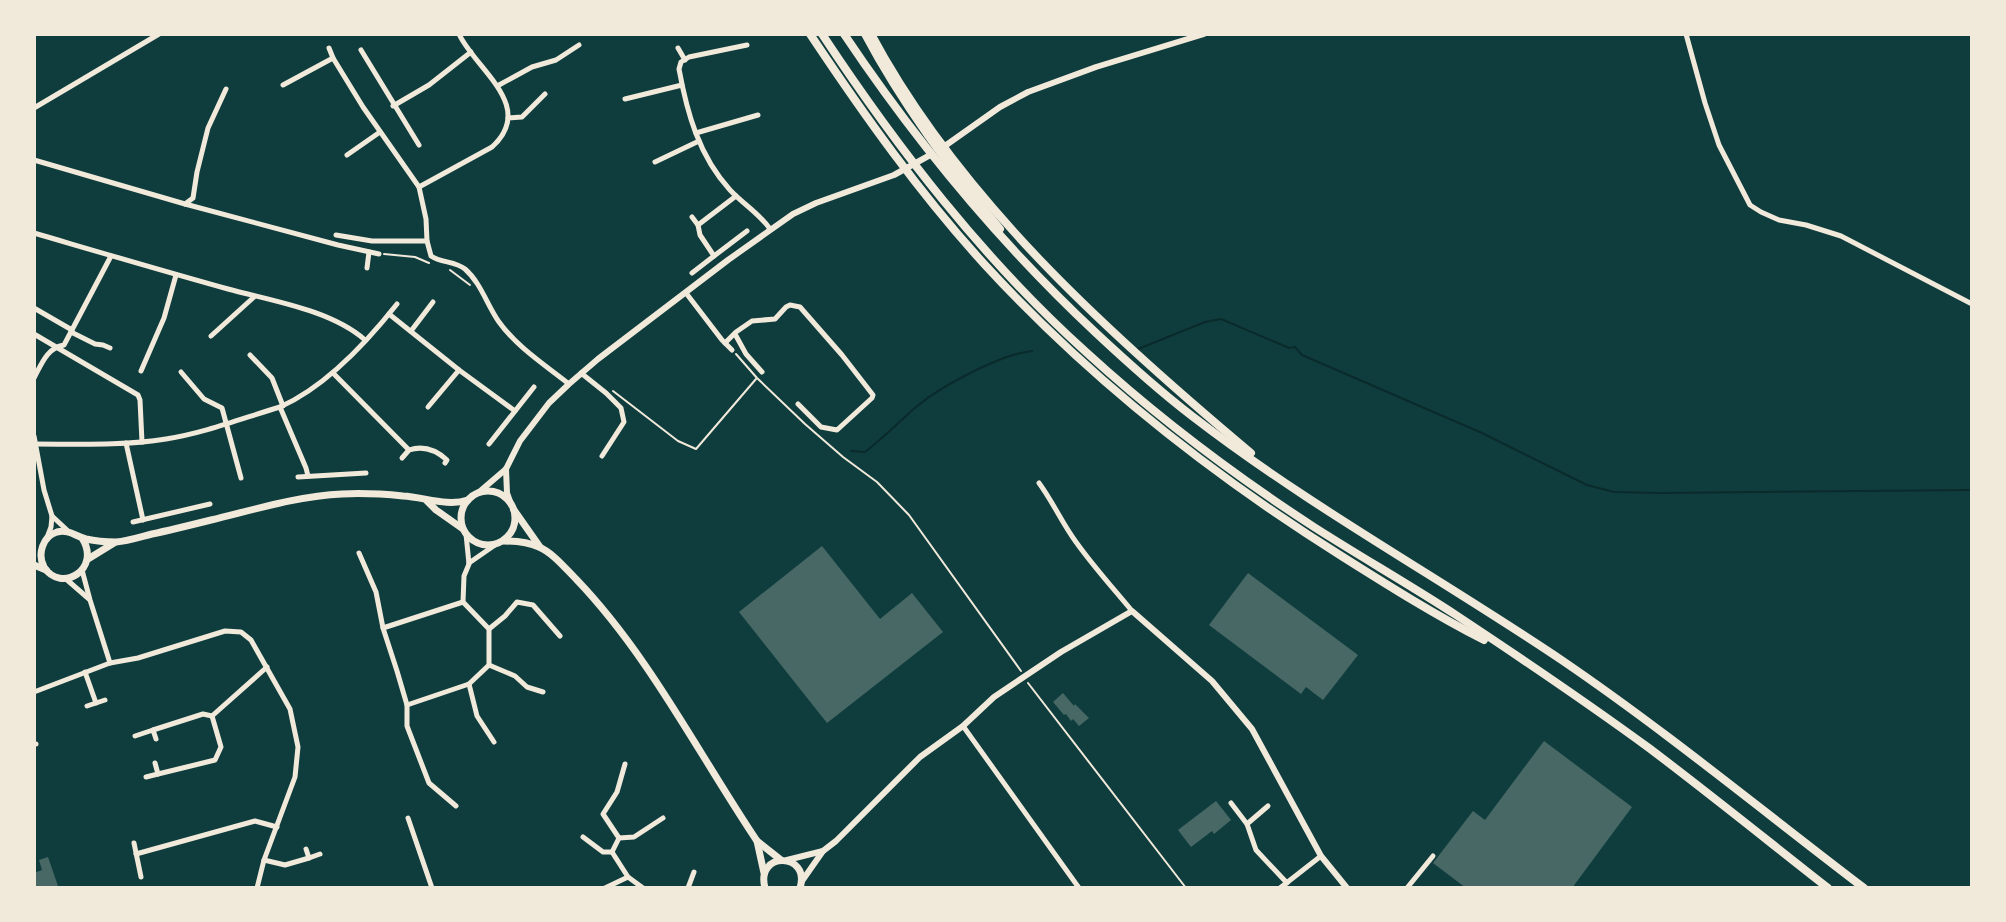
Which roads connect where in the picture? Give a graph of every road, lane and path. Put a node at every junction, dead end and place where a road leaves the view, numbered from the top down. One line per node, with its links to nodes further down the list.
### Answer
1 (159, 34): 27 (street)
2 (459, 34): 17 (street)
3 (810, 34): 136 (highway)
4 (822, 34): 136 (highway)
5 (844, 34): 54 (highway)
6 (865, 34): 54 (highway)
7 (871, 34): 106 (highway)
8 (1204, 34): 42 (street)
9 (1686, 34): 59 (street)
10 (728, 41): 15 (street)
11 (579, 45): 21 (street)
12 (747, 45): 15 (street)
13 (329, 48): 18 (street)
14 (678, 48): 19 (street)
15 (730, 49): 19 (street)
16 (361, 50): 26 (street)
17 (471, 52): 21 (street); 26 (street)
18 (333, 58): 20 (street); 30 (street)
19 (685, 60): 22 (street)
20 (283, 85)
21 (499, 85): 29 (street)
22 (682, 85): 25 (street); 31 (street)
23 (226, 89): 39 (street)
24 (545, 94): 29 (street)
25 (625, 99)
26 (393, 106): 33 (street)
27 (34, 108)
28 (758, 115): 31 (street)
29 (508, 118): 37 (street)
30 (380, 132): 34 (street); 37 (street)
31 (696, 133): 32 (street)
32 (699, 141): 36 (street); 38 (street)
33 (419, 145)
34 (347, 155)
35 (34, 160): 39 (street)
36 (655, 162)
37 (419, 187): 46 (street)
38 (736, 196): 41 (street); 42 (street)
39 (185, 204): 47 (street)
40 (692, 217): 41 (street)
41 (698, 225): 50 (street)
42 (770, 229): 55 (street)
43 (747, 231): 50 (street)
44 (34, 233): 49 (street)
45 (336, 235): 46 (street)
46 (427, 241): 83 (street)
47 (369, 252): 48 (street); 51 (street)
48 (379, 254)
49 (111, 256): 53 (street); 62 (street)
50 (714, 256): 52 (street)
51 (367, 268)
52 (692, 273)
53 (176, 275): 56 (street); 74 (street)
54 (1047, 285): 106 (highway)
55 (686, 293): 68 (street); 78 (street)
56 (255, 297): 66 (street); 67 (street)
57 (433, 302): 63 (street)
58 (397, 304): 61 (street)
59 (1972, 304)
60 (34, 308): 62 (street)
61 (389, 314): 63 (street); 67 (street)
62 (72, 331): 69 (street); 70 (street)
63 (411, 331): 73 (street)
64 (34, 334): 69 (street)
65 (735, 334): 68 (street); 76 (street); 86 (street)
66 (211, 336)
67 (365, 340): 77 (street)
68 (725, 343): 71 (street)
69 (55, 347): 79 (street); 92 (street)
70 (110, 348)
71 (732, 350): 80 (path)
72 (250, 355): 87 (street)
73 (459, 370): 88 (street); 89 (street)
74 (141, 371)
75 (181, 372): 81 (street)
76 (762, 372)
77 (333, 373): 87 (street); 96 (street)
78 (581, 373): 83 (street); 97 (street)
79 (34, 378)
80 (757, 378): 85 (path); 141 (path)
81 (187, 379): 82 (street); 90 (street)
82 (180, 384)
83 (569, 384): 100 (street)
84 (534, 387): 89 (street)
85 (610, 388)
86 (798, 404)
87 (282, 406): 90 (street); 102 (street)
88 (428, 407)
89 (515, 411): 95 (street)
90 (226, 424): 92 (street); 104 (street)
91 (34, 436): 94 (street)
92 (142, 442): 93 (street)
93 (126, 443): 94 (street); 113 (street)
94 (35, 444): 112 (street)
95 (489, 444)
96 (409, 450): 98 (street); 99 (street)
97 (602, 456)
98 (402, 458)
99 (445, 463)
100 (506, 469): 107 (street); 111 (street)
101 (366, 473): 102 (street)
102 (308, 476): 103 (street)
103 (298, 477)
104 (241, 478)
105 (1039, 483): 132 (street)
106 (1297, 492): 200 (highway)
107 (478, 493): 108 (main road); 111 (main road)
108 (468, 500): 109 (main road); 116 (main road)
109 (427, 501): 116 (main road); 119 (main road)
110 (210, 504): 113 (street)
111 (513, 507): 120 (main road); 121 (main road)
112 (52, 516): 115 (street); 118 (street)
113 (143, 520): 114 (street)
114 (133, 522)
115 (69, 531): 117 (main road); 118 (main road)
116 (465, 532): 120 (main road); 125 (street)
117 (82, 538): 119 (main road); 124 (main road)
118 (46, 540): 122 (main road)
119 (116, 542): 124 (main road)
120 (499, 543): 121 (main road); 125 (street)
121 (540, 547): 169 (main road)
122 (38, 553): 127 (main road)
123 (359, 553): 133 (street)
124 (88, 559): 128 (main road)
125 (469, 564): 131 (street)
126 (34, 565): 127 (main road)
127 (46, 570): 129 (main road)
128 (82, 570): 129 (main road); 130 (street)
129 (64, 578): 130 (street)
130 (90, 600): 137 (street)
131 (463, 602): 133 (street); 134 (street)
132 (1132, 611): 151 (street); 176 (street)
133 (383, 628): 148 (street)
134 (489, 629): 135 (street); 138 (street)
135 (560, 636)
136 (1514, 654): 199 (highway)
137 (110, 663): 139 (street); 140 (street)
138 (489, 665): 143 (street); 145 (street)
139 (267, 667): 150 (street); 166 (street)
140 (85, 672): 144 (street); 147 (street)
141 (1021, 672)
142 (1027, 681): 195 (path)
143 (469, 684): 148 (street); 155 (street)
144 (34, 692)
145 (543, 692)
146 (105, 700): 147 (street)
147 (96, 703): 149 (street)
148 (407, 705): 161 (street)
149 (87, 706)
150 (212, 716): 152 (street); 158 (street)
151 (963, 726): 172 (street); 194 (street)
152 (153, 730): 153 (street); 154 (street)
153 (135, 736)
154 (156, 739)
155 (494, 742)
156 (155, 763): 158 (street)
157 (625, 764): 168 (street)
158 (158, 774): 159 (street)
159 (146, 777)
160 (1231, 803): 165 (street)
161 (456, 806)
162 (1268, 806): 165 (street)
163 (408, 818): 188 (street)
164 (663, 818): 168 (street)
165 (1247, 824): 185 (street)
166 (277, 827): 174 (street); 179 (street)
167 (583, 837): 173 (street)
168 (619, 838): 173 (street)
169 (757, 841): 180 (main road); 182 (main road)
170 (134, 843): 174 (street)
171 (306, 849): 178 (street)
172 (823, 851): 180 (street); 186 (street)
173 (612, 852): 184 (street)
174 (136, 854): 183 (street)
175 (320, 854): 178 (street)
176 (1321, 856): 185 (street); 197 (street)
177 (1433, 856): 198 (street)
178 (309, 858): 179 (street)
179 (264, 860): 187 (street)
180 (784, 860): 182 (main road); 186 (main road)
181 (694, 872): 191 (street)
182 (764, 876): 192 (street); 193 (main road)
183 (141, 877)
184 (628, 877): 189 (street); 190 (street)
185 (1287, 883): 196 (street)
186 (801, 886)
187 (257, 888)
188 (432, 888)
189 (605, 888)
190 (643, 888)
191 (688, 888)
192 (757, 888)
193 (765, 888)
194 (1079, 888)
195 (1186, 888)
196 (1280, 888)
197 (1347, 888)
198 (1407, 888)
199 (1828, 888)
200 (1864, 888)

